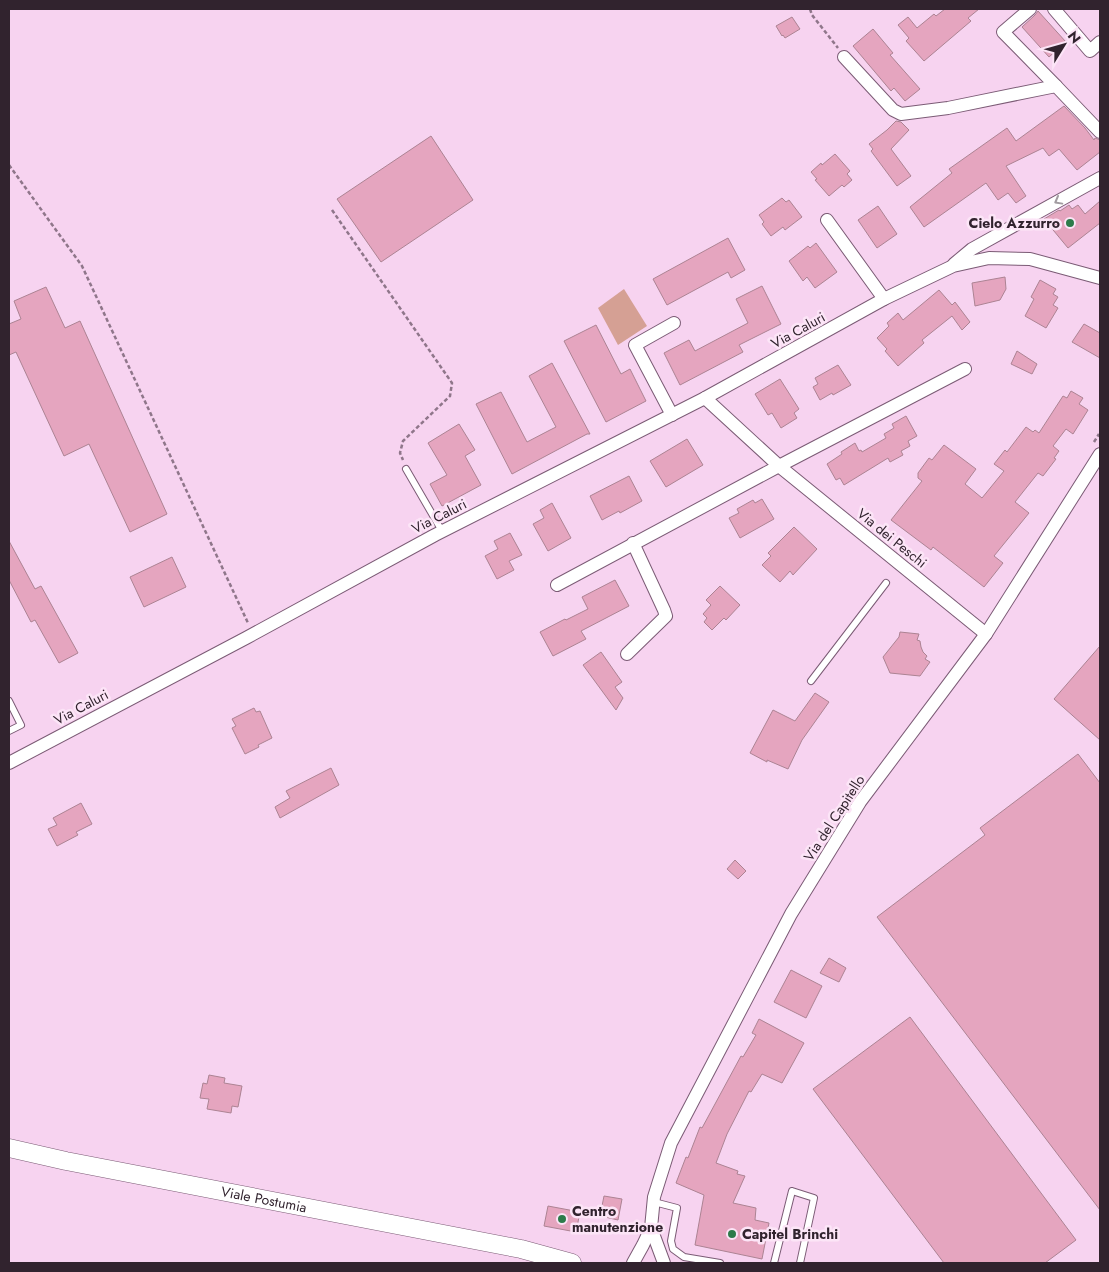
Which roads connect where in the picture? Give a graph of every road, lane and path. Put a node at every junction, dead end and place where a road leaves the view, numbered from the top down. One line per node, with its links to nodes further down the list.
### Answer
1 (810, 9): 5 (path)
2 (1030, 9): 6 (street)
3 (1054, 9): 4 (street)
4 (1100, 42)
5 (844, 57): 6 (street)
6 (1056, 86): 7 (street)
7 (1100, 132)
8 (9, 164): 26 (path)
9 (1100, 178): 12 (street, Via Caluri, one-way to 12)
10 (332, 210): 21 (path)
11 (827, 220): 14 (street)
12 (953, 266): 13 (street, Via Caluri); 14 (street, Via Caluri)
13 (1100, 278)
14 (884, 299): 17 (street, Via Caluri)
15 (674, 323): 18 (street)
16 (965, 369): 20 (street)
17 (705, 398): 18 (street, Via Caluri); 20 (street, Via dei Peschi)
18 (672, 415): 22 (street, Via Caluri)
19 (1100, 454): 27 (street, Via del Capitello)
20 (779, 466): 23 (street); 27 (street, Via dei Peschi)
21 (406, 469): 22 (lane)
22 (442, 531): 26 (street, Via Caluri)
23 (633, 544): 25 (street); 28 (street)
24 (886, 583): 29 (lane)
25 (557, 584)
26 (253, 634): 32 (street, Via Caluri)
27 (986, 634): 34 (street, Via del Capitello)
28 (627, 654)
29 (811, 681)
30 (9, 701): 31 (lane)
31 (9, 731)
32 (9, 763)
33 (9, 1148): 36 (main road, Viale Postumia)
34 (654, 1202): 35 (street, Via del Capitello); 41 (lane)
35 (651, 1228): 39 (street, Via del Capitello); 40 (street, Via del Capitello)
36 (520, 1249): 37 (main road, Viale Postumia); 38 (main road, Viale Postumia)
37 (542, 1263)
38 (572, 1263)
39 (633, 1263)
40 (664, 1263)
41 (720, 1263)
42 (774, 1263): 43 (lane)
43 (800, 1263)

